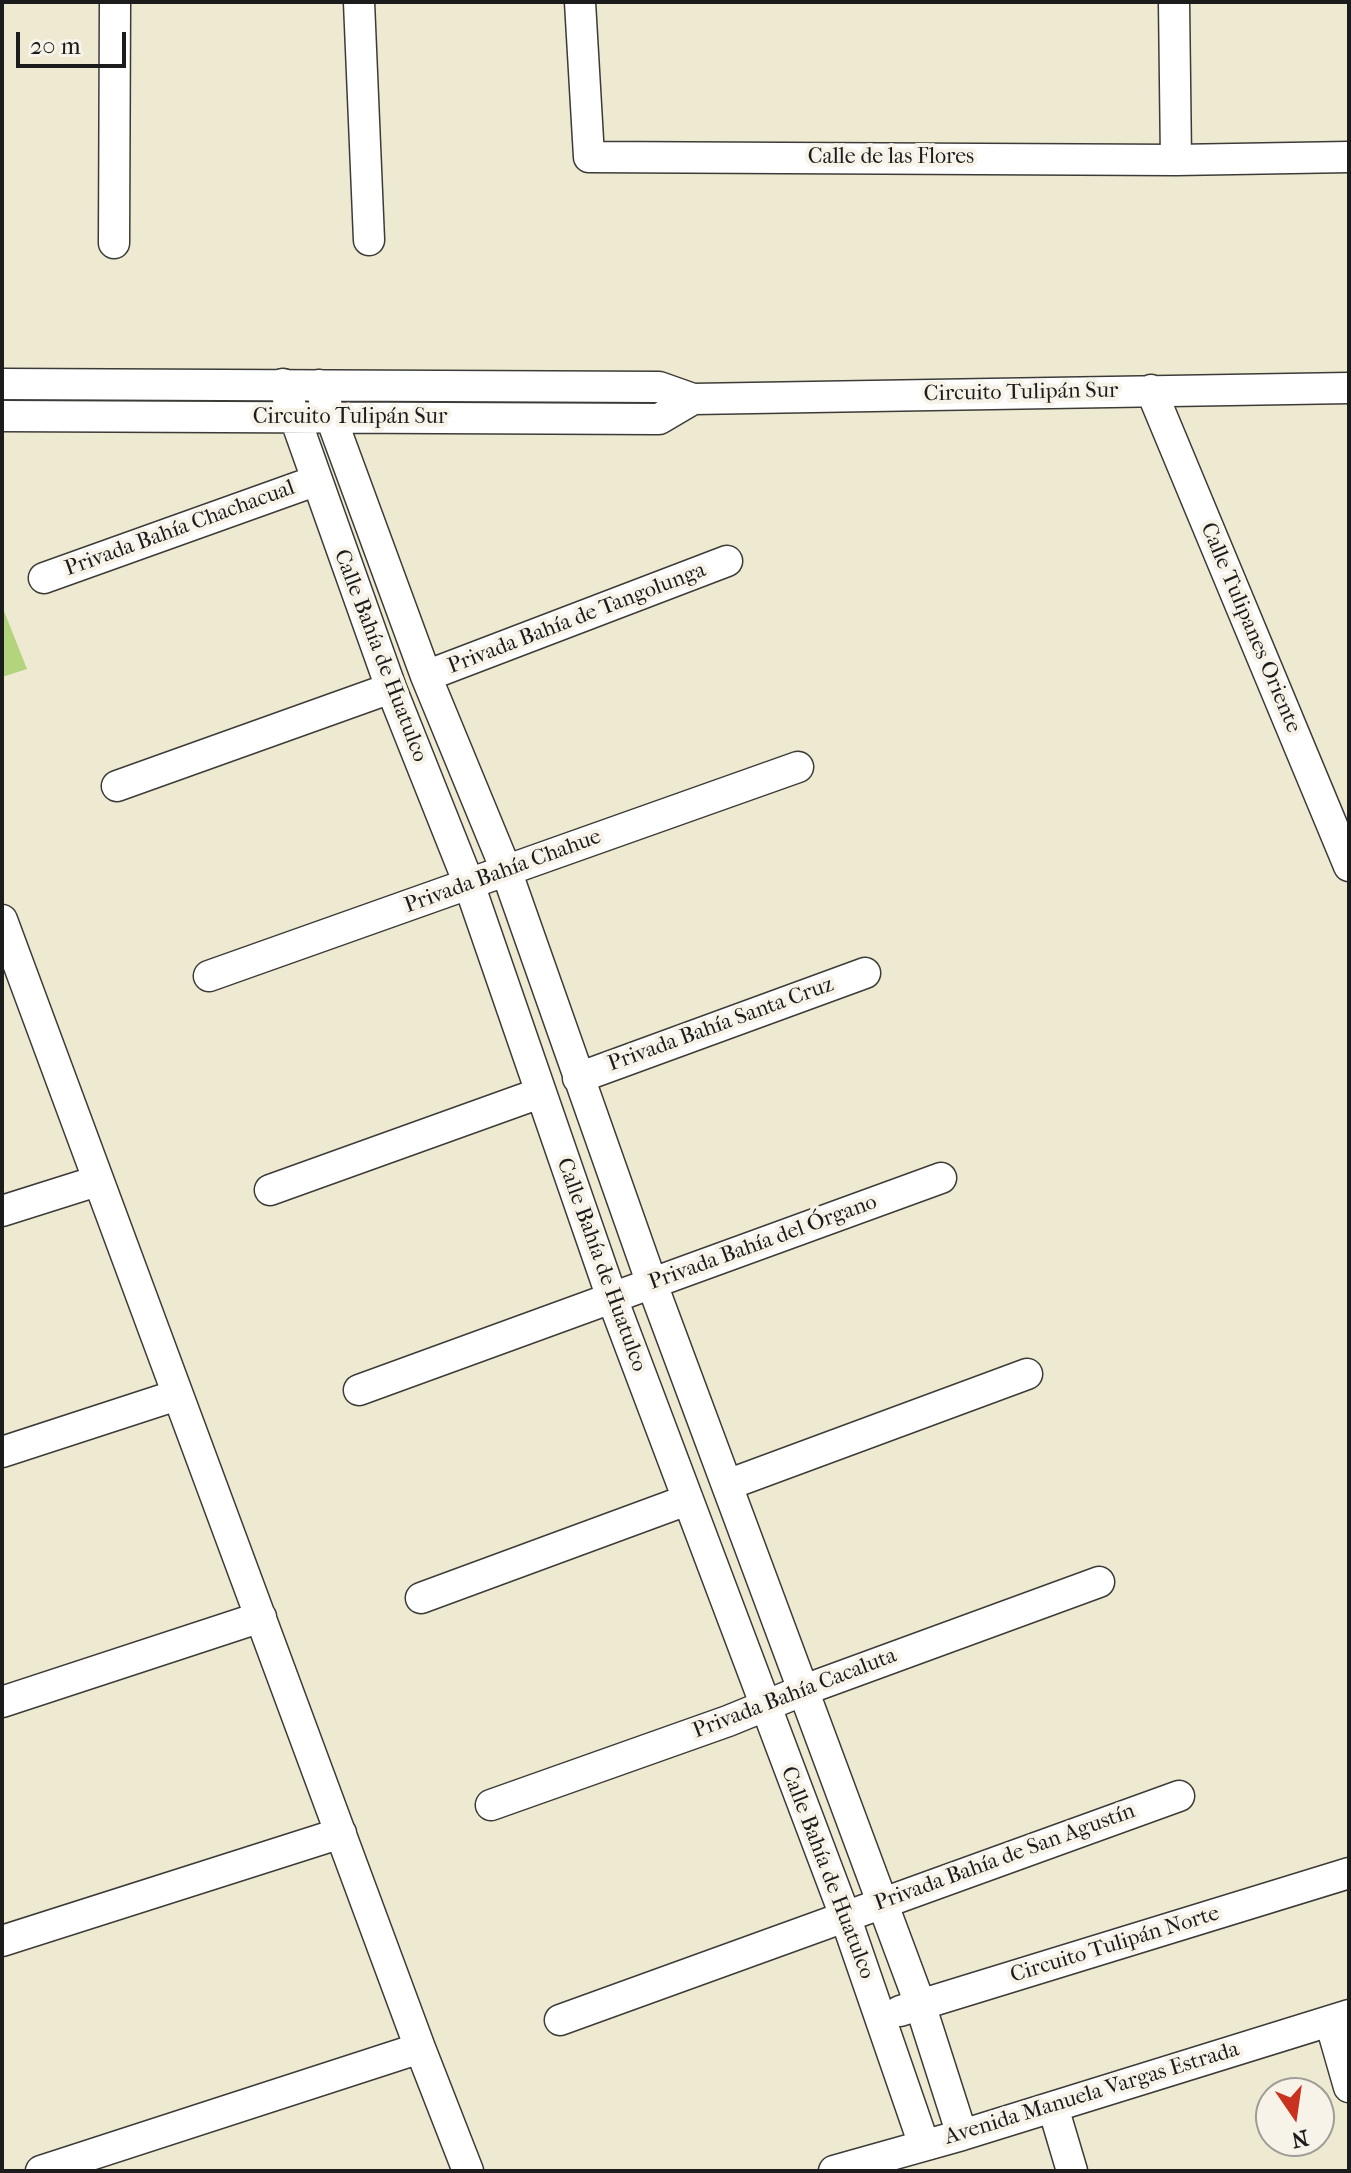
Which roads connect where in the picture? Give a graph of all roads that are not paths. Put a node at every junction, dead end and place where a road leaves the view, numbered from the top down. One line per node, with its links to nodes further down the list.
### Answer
1 (115, 2): 8 (street)
2 (359, 2): 7 (street)
3 (580, 2): 6 (street, Calle de las Flores)
4 (1174, 2): 6 (street)
5 (1349, 157): 6 (street, Calle de las Flores)
6 (1176, 160)
7 (369, 240)
8 (114, 243)
9 (2, 384): 10 (street, Circuito Tulipán Sur)
10 (283, 384): 11 (street, Circuito Tulipán Sur); 17 (street, Calle Bahía de Huatulco)
11 (319, 385): 14 (street, Circuito Tulipán Sur); 16 (street, Calle Bahía de Huatulco)
12 (1349, 388): 13 (street, Circuito Tulipán Sur)
13 (1151, 390): 14 (street, Circuito Tulipán Sur); 25 (street, Calle Tulipanes Oriente)
14 (693, 399): 16 (street, Circuito Tulipán Sur)
15 (2, 416): 17 (street, Circuito Tulipán Sur)
16 (329, 417): 17 (street, Circuito Tulipán Sur); 21 (street, Calle Bahía de Huatulco)
17 (296, 419): 18 (street, Calle Bahía de Huatulco)
18 (315, 481): 20 (street, Privada Bahía Chachacual); 22 (street, Calle Bahía de Huatulco)
19 (727, 561): 21 (street, Privada Bahía de Tangolunga)
20 (44, 578)
21 (426, 676): 26 (street, Calle Bahía de Huatulco)
22 (391, 688): 24 (street); 27 (street, Calle Bahía de Huatulco)
23 (798, 767): 26 (street, Privada Bahía Chahue)
24 (117, 786)
25 (1349, 866)
26 (506, 870): 27 (street, Privada Bahía Chahue); 32 (street, Calle Bahía de Huatulco)
27 (469, 884): 31 (street, Privada Bahía Chahue); 33 (street, Calle Bahía de Huatulco)
28 (2, 920): 29 (street)
29 (10, 966): 35 (street)
30 (865, 973): 32 (street, Privada Bahía Santa Cruz)
31 (209, 976)
32 (578, 1078): 38 (street, Calle Bahía de Huatulco)
33 (540, 1093): 36 (street); 39 (street, Calle Bahía de Huatulco)
34 (941, 1178): 38 (street, Privada Bahía del Órgano)
35 (97, 1181): 37 (street); 42 (street)
36 (270, 1190)
37 (2, 1211)
38 (652, 1284): 39 (street, Privada Bahía del Órgano); 44 (street, Calle Bahía de Huatulco)
39 (612, 1298): 41 (street, Privada Bahía del Órgano); 45 (street, Calle Bahía de Huatulco)
40 (1027, 1374): 44 (street)
41 (359, 1390)
42 (177, 1395): 43 (street); 48 (street)
43 (2, 1452)
44 (727, 1485): 49 (street, Calle Bahía de Huatulco)
45 (687, 1500): 47 (street); 51 (street, Calle Bahía de Huatulco)
46 (1099, 1582): 49 (street, Privada Bahía Cacaluta)
47 (421, 1598)
48 (261, 1617): 50 (street); 54 (street)
49 (804, 1690): 51 (street, Privada Bahía Cacaluta); 56 (street, Calle Bahía de Huatulco)
50 (2, 1702)
51 (764, 1706): 53 (street, Privada Bahía Cacaluta); 57 (street, Calle Bahía de Huatulco)
52 (1179, 1796): 56 (street, Privada Bahía de San Agustín)
53 (491, 1805)
54 (341, 1833): 58 (street); 63 (street)
55 (1349, 1873): 59 (street, Circuito Tulipán Norte)
56 (882, 1901): 57 (street, Privada Bahía de San Agustín); 59 (street, Calle Bahía de Huatulco)
57 (845, 1916): 60 (street, Calle Bahía de Huatulco); 62 (street, Privada Bahía de San Agustín)
58 (2, 1941)
59 (920, 2004): 60 (street, Circuito Tulipán Norte); 66 (street, Calle Bahía de Huatulco)
60 (880, 2017): 67 (street, Calle Bahía de Huatulco)
61 (1340, 2018): 64 (street); 65 (street, Avenida Manuela Vargas Estrada)
62 (560, 2020)
63 (420, 2048): 68 (street); 69 (street)
64 (1349, 2087)
65 (1053, 2107): 66 (street, Avenida Manuela Vargas Estrada); 71 (street)
66 (962, 2135): 67 (street, Avenida Manuela Vargas Estrada)
67 (924, 2145): 70 (street, Avenida Manuela Vargas Estrada)
68 (41, 2171)
69 (468, 2171)
70 (834, 2171)
71 (1072, 2171)

